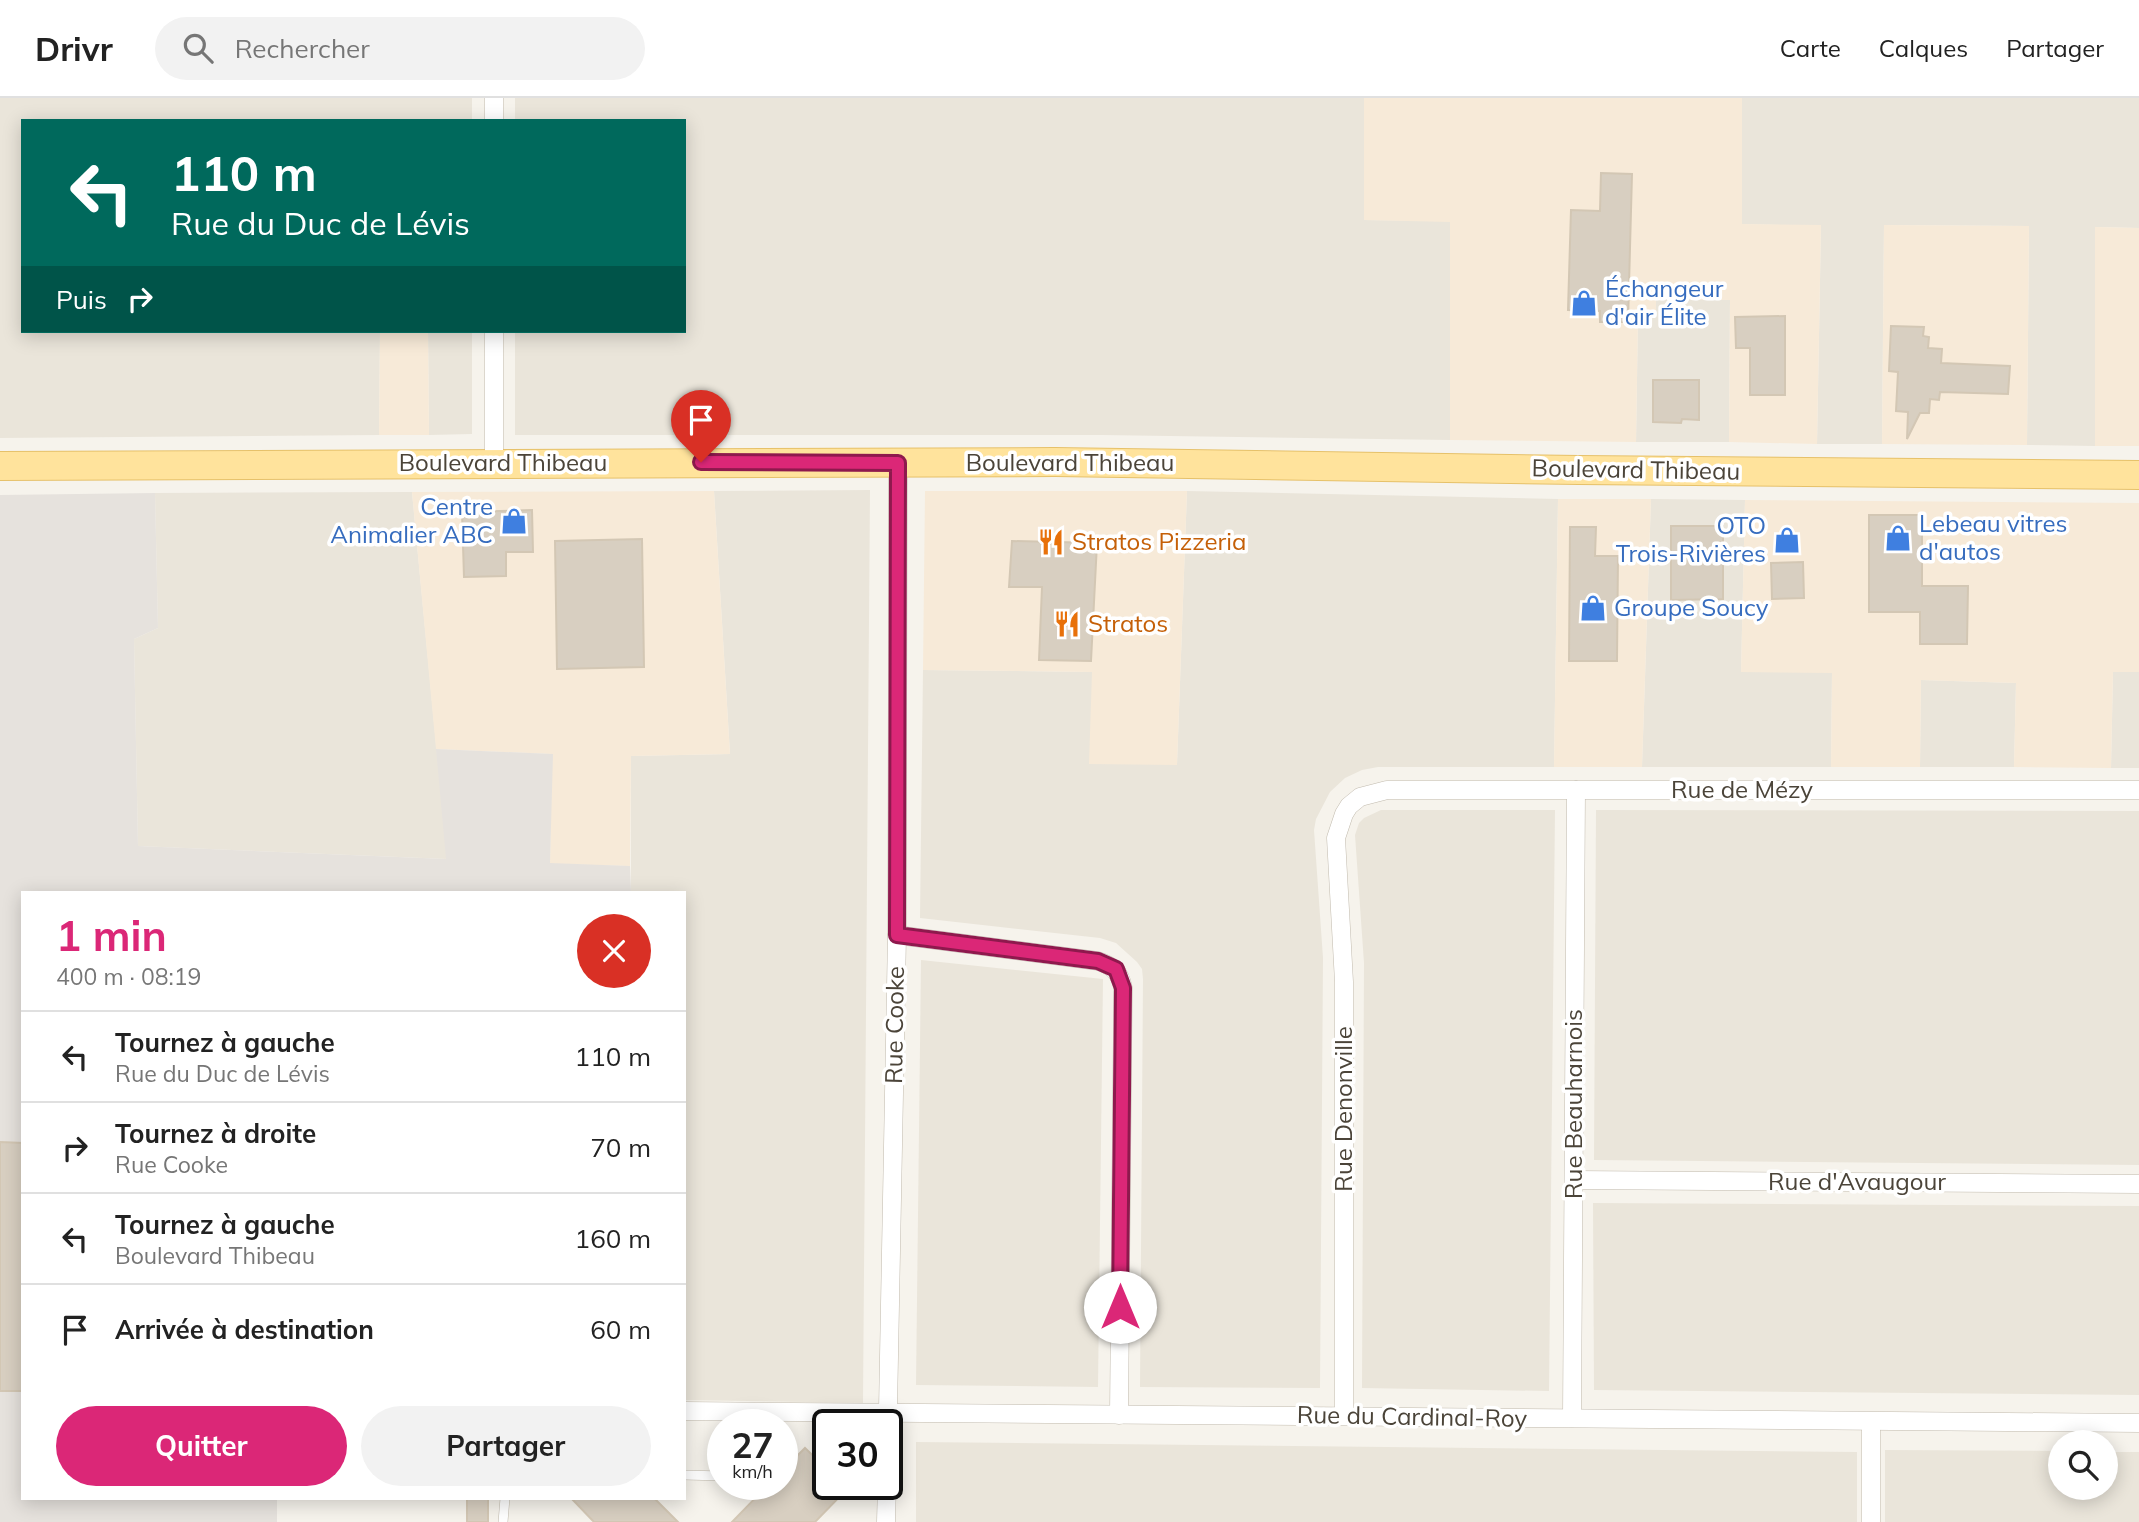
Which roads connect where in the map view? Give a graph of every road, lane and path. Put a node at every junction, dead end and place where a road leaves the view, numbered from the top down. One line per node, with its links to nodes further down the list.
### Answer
1 (494, 98): 2 (street)
2 (494, 119)
3 (494, 333): 4 (street)
4 (494, 463): 5 (main road, Boulevard Thibeau); 6 (main road, Boulevard Thibeau)
5 (898, 463): 7 (main road, Boulevard Thibeau); 11 (street, Rue Cooke)
6 (0, 466)
7 (2139, 475)
8 (1576, 790): 9 (street, Rue de Mézy); 10 (street, Rue de Mézy); 12 (street, Rue Beauharnois)
9 (2139, 790)
10 (1349, 806): 19 (street, Rue Denonville)
11 (897, 935): 14 (street, Rue Cooke); 18 (street)
12 (1574, 1180): 13 (street, Rue d'Avaugour); 20 (street, Rue Beauharnois)
13 (2139, 1184)
14 (888, 1409)
15 (686, 1412): 16 (street, Rue du Cardinal-Roy)
16 (707, 1414)
17 (903, 1414): 18 (street, Rue du Cardinal-Roy)
18 (1119, 1415): 19 (street, Rue du Cardinal-Roy)
19 (1344, 1416): 20 (street, Rue du Cardinal-Roy)
20 (1572, 1418): 21 (street, Rue du Cardinal-Roy)
21 (1871, 1422): 22 (street, Rue du Cardinal-Roy); 29 (street)
22 (2139, 1423)
23 (686, 1475): 24 (lane)
24 (707, 1476)
25 (505, 1500): 27 (lane)
26 (887, 1500): 28 (street)
27 (503, 1522)
28 (886, 1522)
29 (1871, 1522)

